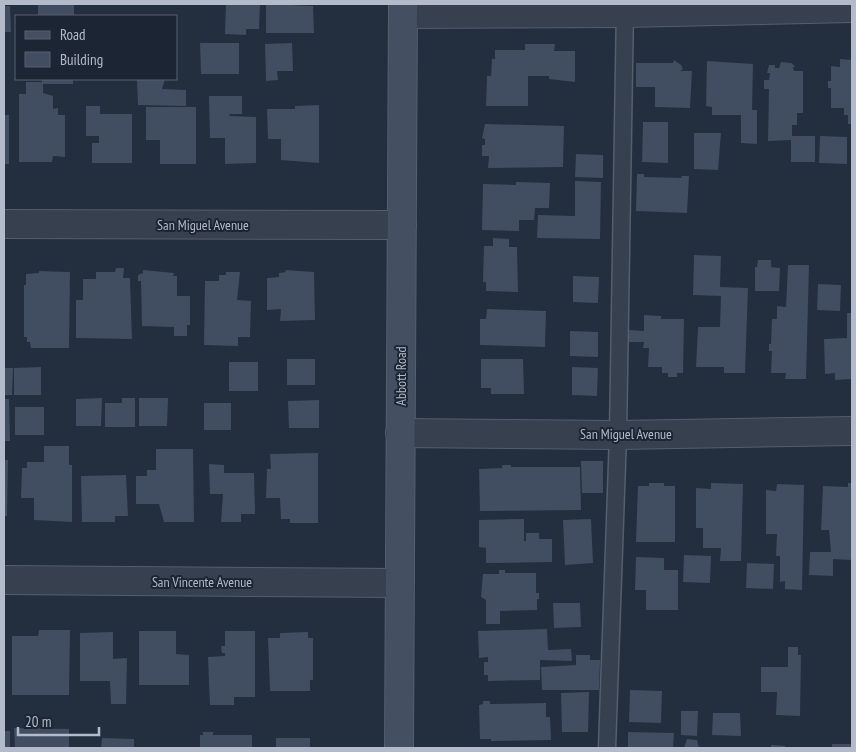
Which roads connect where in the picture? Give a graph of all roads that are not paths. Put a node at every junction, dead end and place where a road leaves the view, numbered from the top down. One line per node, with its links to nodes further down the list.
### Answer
1 (625, 8): 2 (street); 3 (street); 8 (lane)
2 (852, 8)
3 (403, 9): 5 (street, Abbott Road)
4 (4, 224): 5 (street, San Miguel Avenue)
5 (402, 225): 7 (street, Abbott Road)
6 (852, 431): 8 (street, San Miguel Avenue)
7 (400, 433): 8 (street, San Miguel Avenue); 10 (street, Abbott Road)
8 (618, 435): 12 (lane)
9 (4, 580): 10 (street, San Vincente Avenue)
10 (400, 583): 11 (street, Abbott Road)
11 (399, 748)
12 (607, 748)

